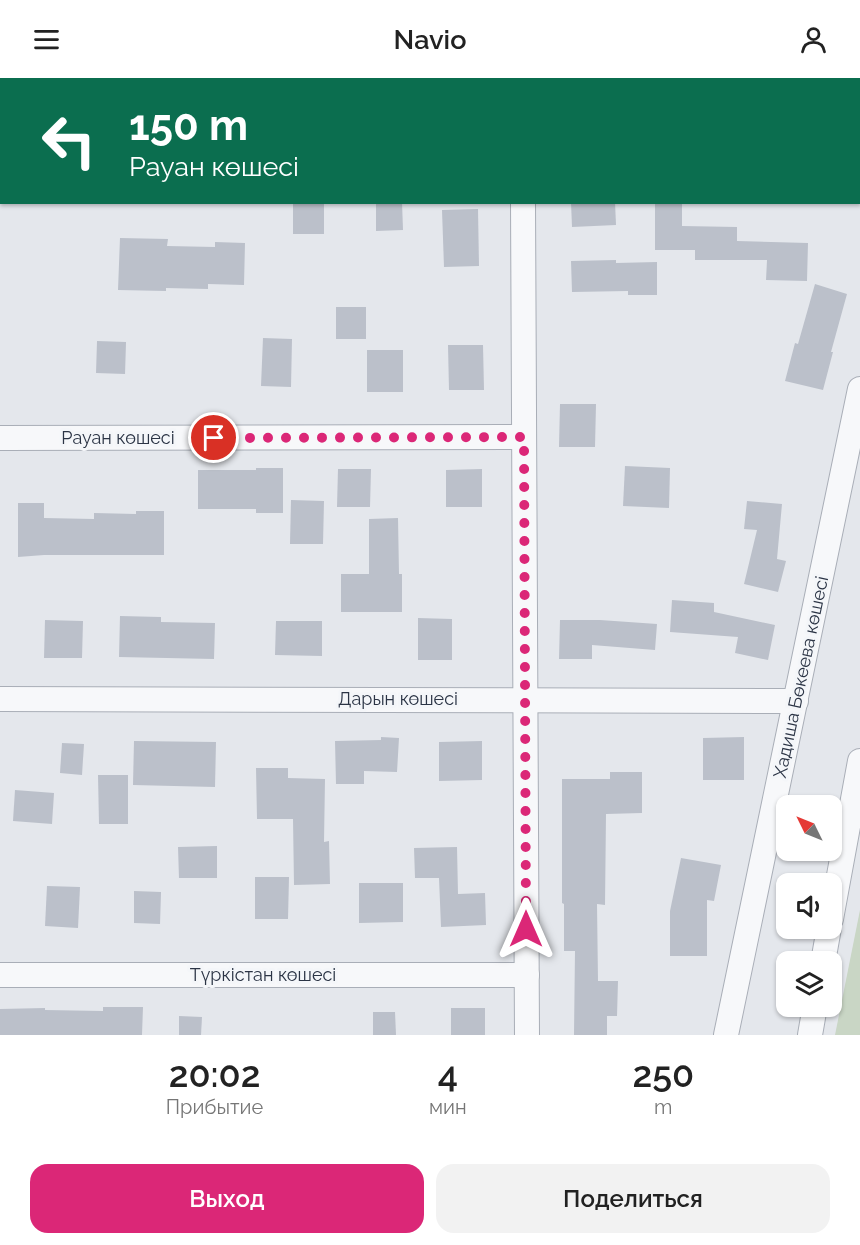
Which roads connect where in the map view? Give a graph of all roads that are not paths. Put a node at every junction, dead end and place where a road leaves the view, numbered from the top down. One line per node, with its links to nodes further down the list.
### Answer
1 (523, 204): 3 (street)
2 (860, 389): 7 (street, Хадиша Бөкеева көшесі)
3 (524, 437): 4 (street, Рауан көшесі); 6 (street)
4 (0, 438)
5 (0, 699): 6 (street, Дарын көшесі)
6 (525, 699): 7 (street, Дарын көшесі); 11 (street)
7 (796, 701): 14 (street, Хадиша Бөкеева көшесі)
8 (860, 761): 9 (street)
9 (839, 873)
10 (0, 975): 11 (street, Түркістан көшесі)
11 (527, 975): 13 (street)
12 (813, 1017): 15 (street)
13 (527, 1035)
14 (726, 1035)
15 (810, 1035)

